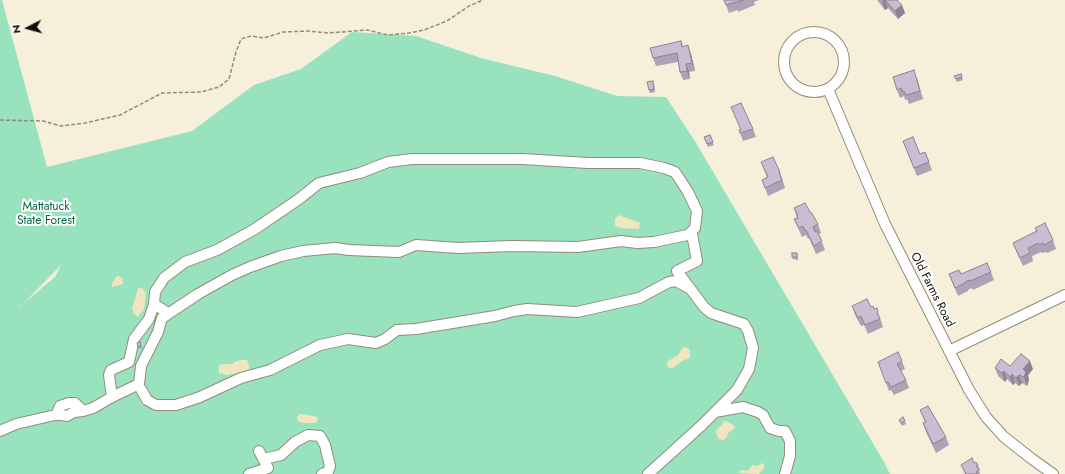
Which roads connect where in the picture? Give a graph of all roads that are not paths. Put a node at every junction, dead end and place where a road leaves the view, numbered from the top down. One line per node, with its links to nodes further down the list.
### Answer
1 (828, 89): 1 (street); 7 (street, Old Farms Road)
2 (689, 234): 3 (street); 5 (street); 6 (street)
3 (689, 287): 8 (street); 10 (street)
4 (1065, 295): 7 (street)
5 (154, 304): 6 (street); 9 (street)
6 (168, 313): 9 (street)
7 (949, 351): 17 (street, Old Farms Road)
8 (141, 389)
9 (112, 396): 11 (street)
10 (715, 412): 15 (street); 16 (street)
11 (0, 431)
12 (265, 463): 13 (street); 14 (street)
13 (249, 474)
14 (322, 474)
15 (648, 474)
16 (785, 474)
17 (1053, 474)

